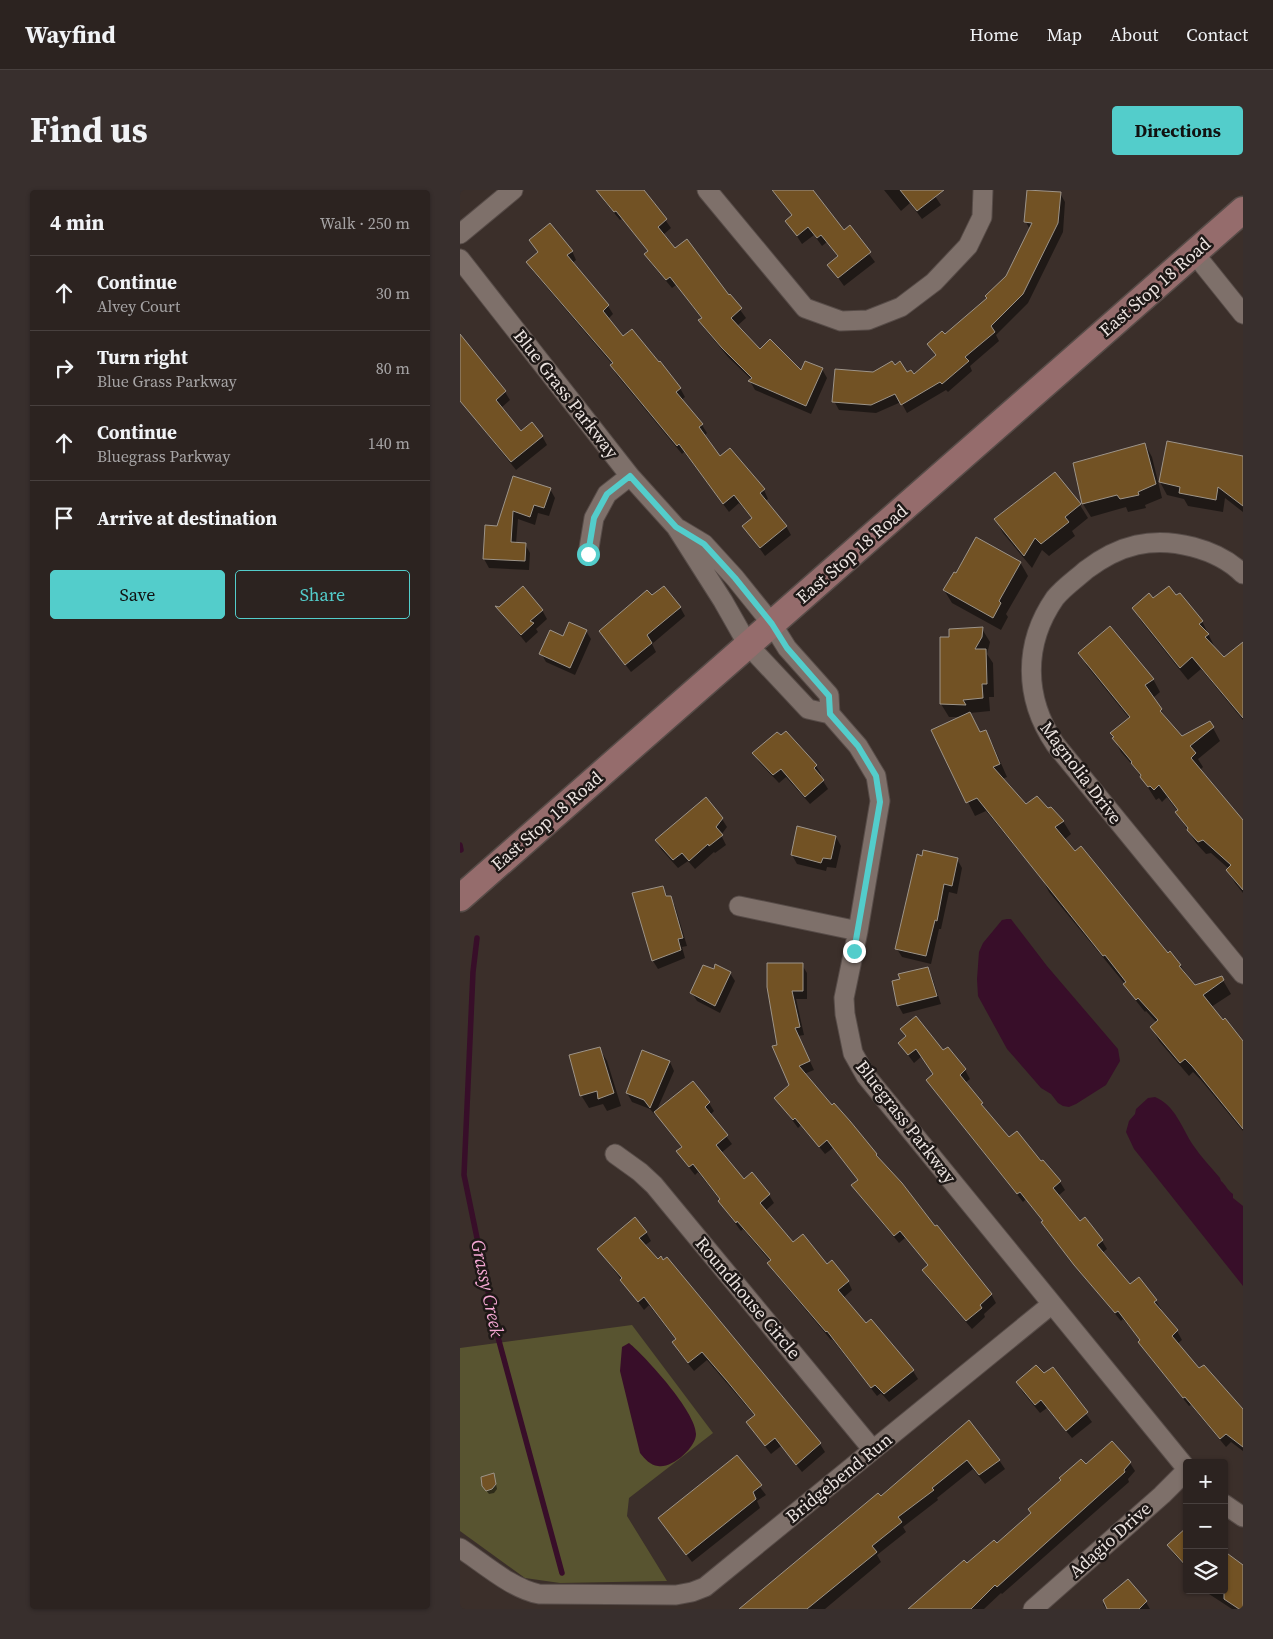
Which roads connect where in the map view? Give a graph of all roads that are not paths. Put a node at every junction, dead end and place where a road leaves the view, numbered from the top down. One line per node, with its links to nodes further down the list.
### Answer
1 (513, 190): 5 (street)
2 (707, 190): 3 (street)
3 (982, 190)
4 (1243, 210): 6 (street, East Stop 18 Road)
5 (460, 234)
6 (1194, 252): 8 (street); 13 (street, East Stop 18 Road)
7 (460, 259): 9 (street, Blue Grass Parkway)
8 (1243, 314)
9 (630, 476): 10 (street, Blue Grass Parkway); 11 (street)
10 (676, 527): 13 (street, Blue Grass Parkway); 14 (street, Blue Grass Parkway)
11 (588, 554)
12 (1243, 574): 19 (street, Magnolia Drive)
13 (772, 624): 14 (street, East Stop 18 Road); 15 (street, Bluegrass Parkway)
14 (748, 645): 15 (street); 16 (street, East Stop 18 Road)
15 (830, 714): 18 (street, Bluegrass Parkway)
16 (460, 898)
17 (739, 906): 18 (street)
18 (858, 931): 21 (street, Bluegrass Parkway)
19 (1243, 974)
20 (615, 1154): 22 (street, Roundhouse Circle)
21 (1052, 1304): 22 (street, Bridgebend Run); 23 (street, Bluegrass Parkway)
22 (873, 1450): 27 (street, Bridgebend Run)
23 (1183, 1464)
24 (1183, 1473): 28 (street, Adagio Drive)
25 (1228, 1507): 26 (street)
26 (1243, 1517)
27 (460, 1548)
28 (1041, 1606)

